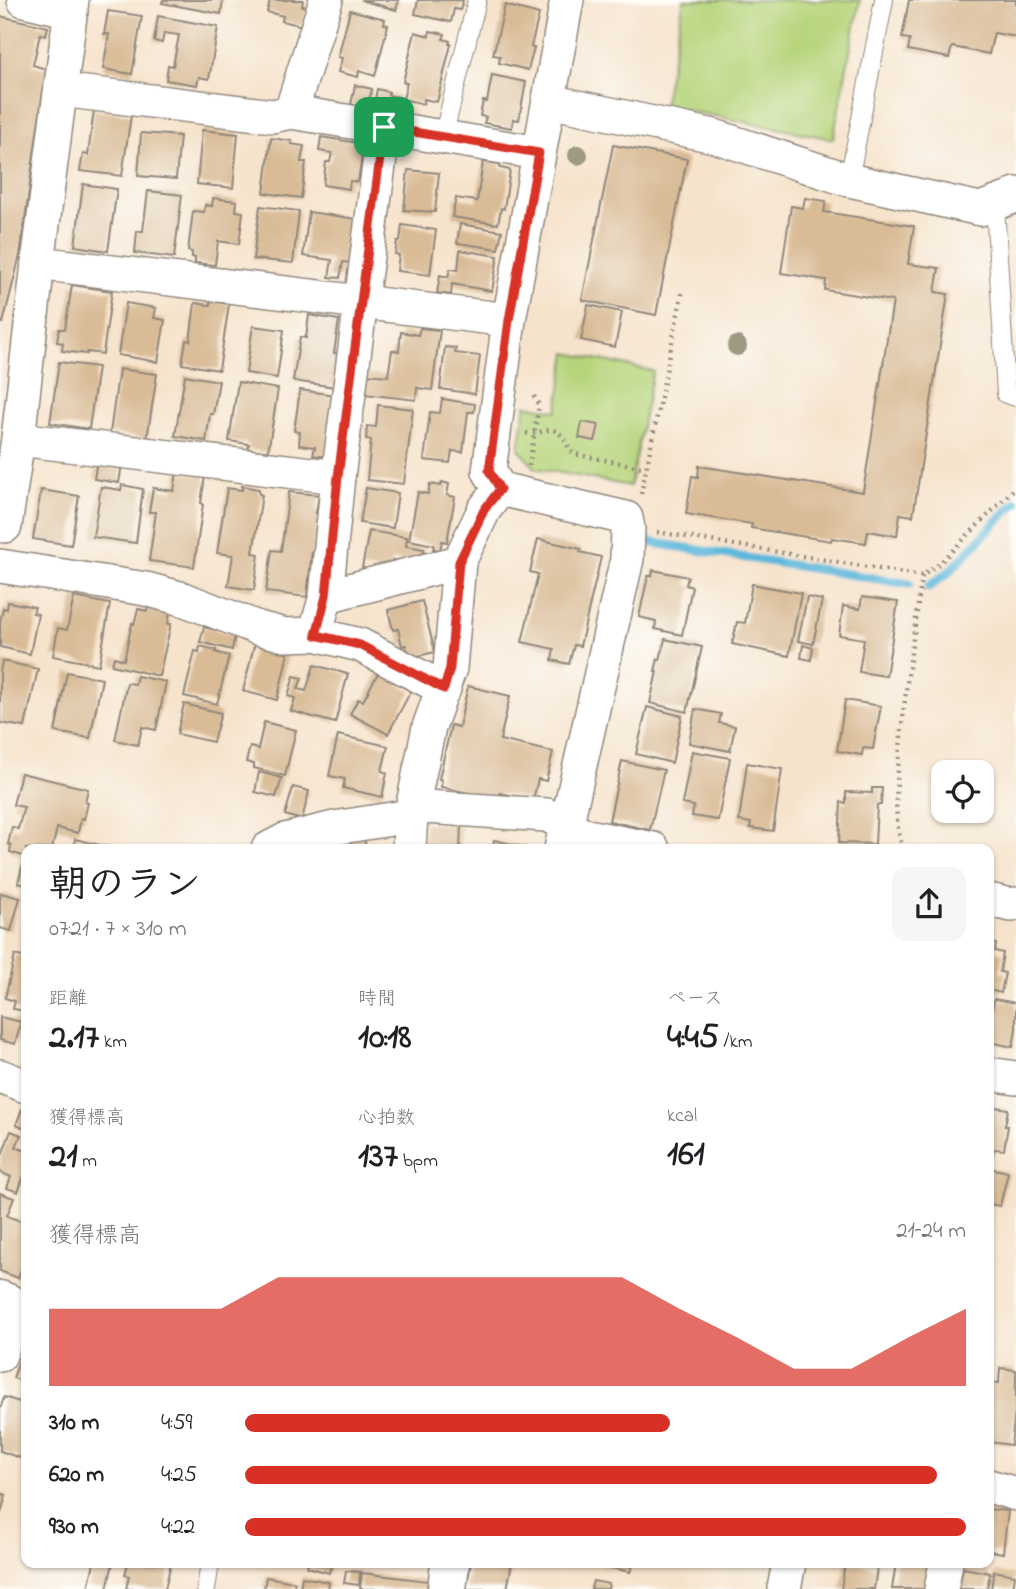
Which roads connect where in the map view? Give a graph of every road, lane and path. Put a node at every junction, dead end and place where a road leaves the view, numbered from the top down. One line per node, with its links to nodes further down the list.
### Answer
1 (24, 0): 6 (street)
2 (326, 0): 9 (street)
3 (477, 0): 11 (lane)
4 (567, 0): 8 (street)
5 (884, 0): 13 (lane)
6 (72, 6): 7 (street)
7 (61, 90): 9 (street); 15 (street)
8 (549, 101): 12 (street); 13 (street)
9 (291, 112): 10 (street)
10 (384, 127): 11 (street); 17 (street)
11 (443, 137): 12 (street)
12 (539, 153): 18 (street)
13 (849, 180): 14 (street)
14 (1006, 199): 20 (lane)
15 (38, 263): 17 (street); 23 (street)
16 (683, 289): 24 (path)
17 (361, 303): 18 (street); 25 (street)
18 (509, 320): 26 (street)
19 (532, 393): 22 (path)
20 (1016, 397)
21 (524, 432): 22 (path)
22 (535, 435): 24 (path); 26 (path)
23 (18, 439): 25 (street); 29 (street)
24 (646, 468): 28 (path)
25 (338, 477): 33 (street)
26 (514, 482): 28 (street); 30 (street)
27 (1016, 486): 32 (path)
28 (627, 523): 32 (path); 37 (street)
29 (5, 526)
30 (459, 562): 33 (street); 35 (street)
31 (0, 566): 34 (street)
32 (922, 576): 41 (path)
33 (326, 596): 34 (street)
34 (316, 635): 35 (street)
35 (444, 689): 36 (street)
36 (411, 814): 37 (street); 38 (street); 39 (street)
37 (564, 837): 40 (street)
38 (277, 844)
39 (408, 844)
40 (628, 844)
41 (902, 844)
42 (994, 1075): 44 (street)
43 (0, 1076): 45 (street)
44 (1016, 1078)
45 (21, 1084)
46 (14, 1306): 47 (street)
47 (0, 1355)
48 (994, 1487): 49 (street)
49 (1016, 1494)
50 (209, 1568): 54 (lane)
51 (449, 1568): 55 (street)
52 (788, 1568): 56 (street)
53 (945, 1568): 57 (street)
54 (206, 1589)
55 (447, 1589)
56 (784, 1589)
57 (941, 1589)

